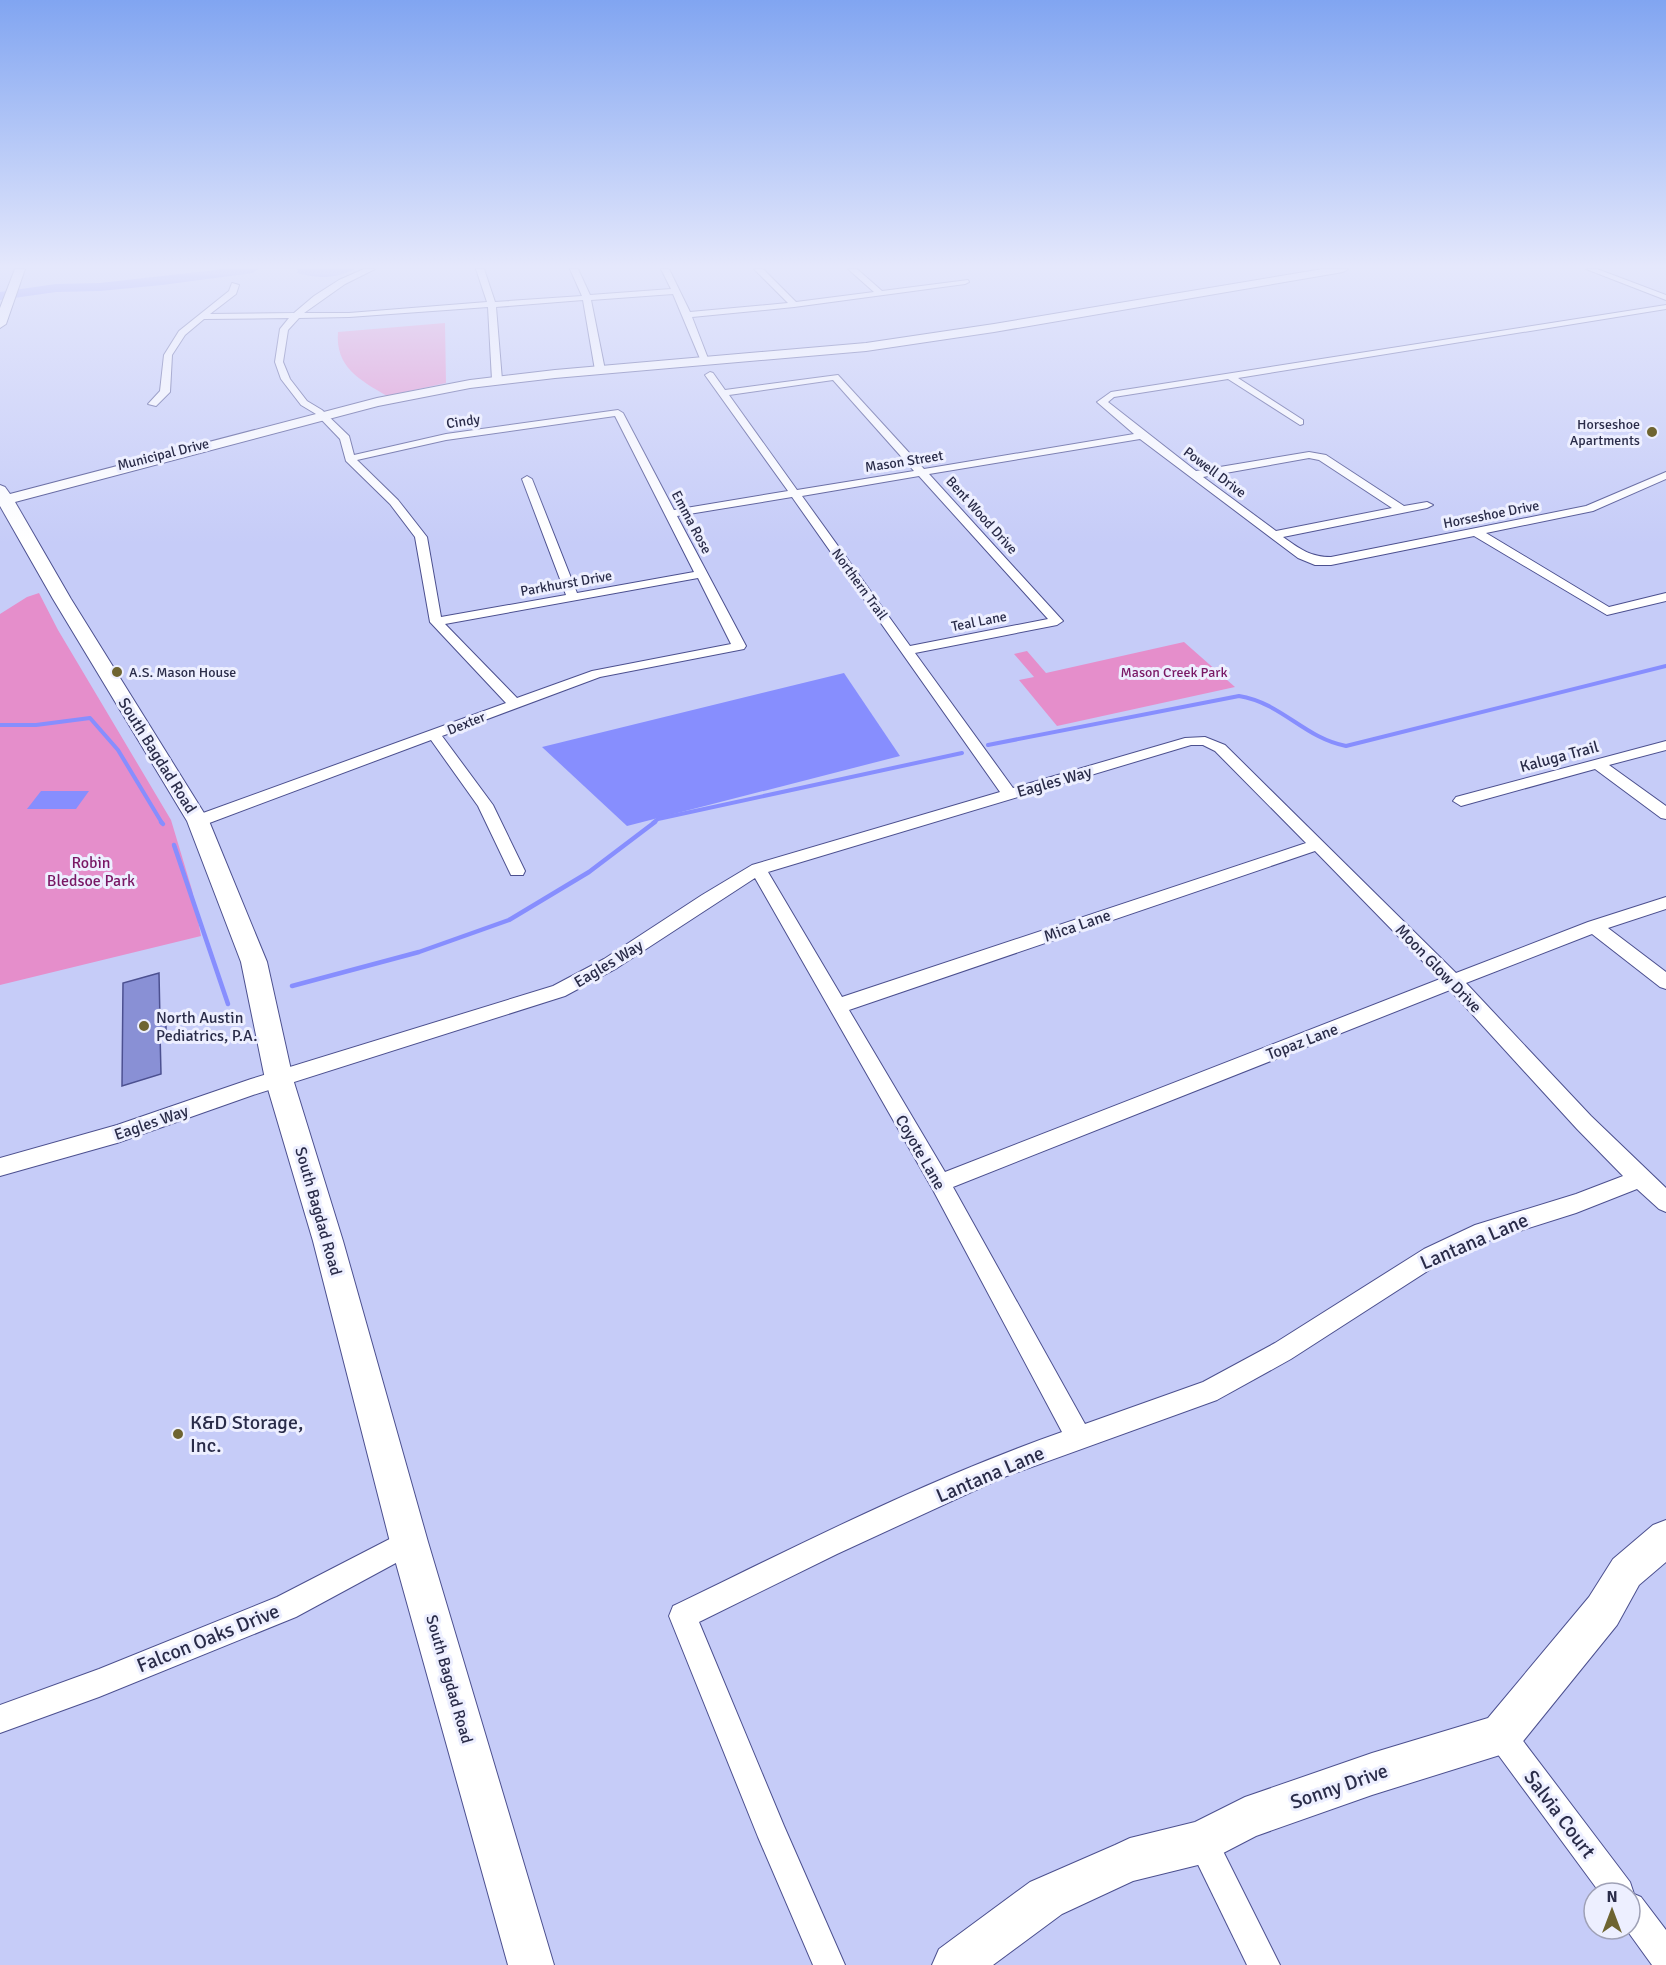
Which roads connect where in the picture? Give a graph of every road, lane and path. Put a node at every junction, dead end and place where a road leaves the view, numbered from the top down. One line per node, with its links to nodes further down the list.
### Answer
1 (167, 361): 13 (street)
2 (279, 361): 15 (street)
3 (496, 361): 11 (street)
4 (598, 361): 8 (street)
5 (705, 361): 6 (street, Municipal Drive); 8 (street, Municipal Drive)
6 (709, 361)
7 (1326, 361): 10 (street)
8 (600, 370): 11 (street, Municipal Drive)
9 (710, 375): 12 (street, Northern Trail)
10 (1229, 376): 16 (street); 17 (street, Powell Drive)
11 (497, 380): 15 (street, Municipal Drive)
12 (723, 393): 19 (street, Bent Wood Drive); 23 (street, Northern Trail)
13 (153, 404)
14 (618, 413): 18 (street, Cindy); 27 (street, Emma Rose)
15 (323, 416): 18 (street); 24 (street, Municipal Drive)
16 (1300, 422)
17 (1142, 436): 19 (street, Mason Street); 20 (street, Powell Drive)
18 (350, 459): 35 (street)
19 (924, 473): 23 (street, Mason Street); 34 (street, Bent Wood Drive)
20 (1194, 475): 26 (street); 29 (street, Powell Drive)
21 (1666, 475): 28 (street, Horseshoe Drive)
22 (527, 479): 32 (street)
23 (795, 494): 27 (street, Mason Street); 37 (street, Northern Trail)
24 (2, 496): 46 (street, South Bagdad Road)
25 (1427, 505): 26 (street)
26 (1402, 510): 29 (street)
27 (671, 514): 31 (street, Emma Rose)
28 (1476, 532): 30 (street, Horseshoe Drive); 33 (street)
29 (1274, 535): 30 (street, Powell Drive)
30 (1315, 561)
31 (702, 574): 32 (street, Parkhurst Drive); 36 (street, Emma Rose)
32 (573, 597): 35 (street, Parkhurst Drive)
33 (1666, 597)
34 (1057, 621): 37 (street, Teal Lane)
35 (436, 622): 38 (street)
36 (739, 646): 38 (street, Dexter)
37 (907, 651): 43 (street, Northern Trail)
38 (514, 703): 39 (street, Dexter)
39 (434, 735): 46 (street, Dexter); 49 (street)
40 (1206, 741): 43 (street, Eagles Way); 47 (street, Moon Glow Drive)
41 (1666, 744): 42 (street, Kaluga Trail)
42 (1598, 764): 44 (street, Kaluga Trail); 45 (street)
43 (1009, 794): 48 (street, Eagles Way)
44 (1461, 801)
45 (1666, 814)
46 (198, 820): 55 (street, South Bagdad Road)
47 (1317, 845): 52 (street, Moon Glow Drive); 54 (street, Mica Lane)
48 (758, 869): 54 (street, Coyote Lane); 55 (street, Eagles Way)
49 (517, 871)
50 (1666, 903): 51 (street, Topaz Lane)
51 (1594, 926): 52 (street, Topaz Lane); 53 (street)
52 (1454, 982): 57 (street, Moon Glow Drive); 58 (street, Topaz Lane)
53 (1666, 982)
54 (838, 1006): 58 (street, Coyote Lane)
55 (279, 1079): 56 (street, Eagles Way); 62 (street, South Bagdad Road)
56 (0, 1167)
57 (1640, 1179): 59 (street, Moon Glow Drive); 60 (street, Lantana Lane)
58 (940, 1184): 60 (street, Coyote Lane)
59 (1666, 1202)
60 (1079, 1438): 70 (street, Lantana Lane)
61 (1666, 1538): 64 (street)
62 (409, 1542): 63 (street, Falcon Oaks Drive); 69 (street, South Bagdad Road)
63 (0, 1719)
64 (1501, 1735): 65 (street, Sonny Drive); 66 (street, Salvia Court)
65 (1202, 1842): 71 (street, Sonny Drive); 72 (street)
66 (1610, 1881)
67 (1642, 1924): 68 (street)
68 (1666, 1957)
69 (531, 1965)
70 (829, 1965)
71 (955, 1965)
72 (1264, 1965)

